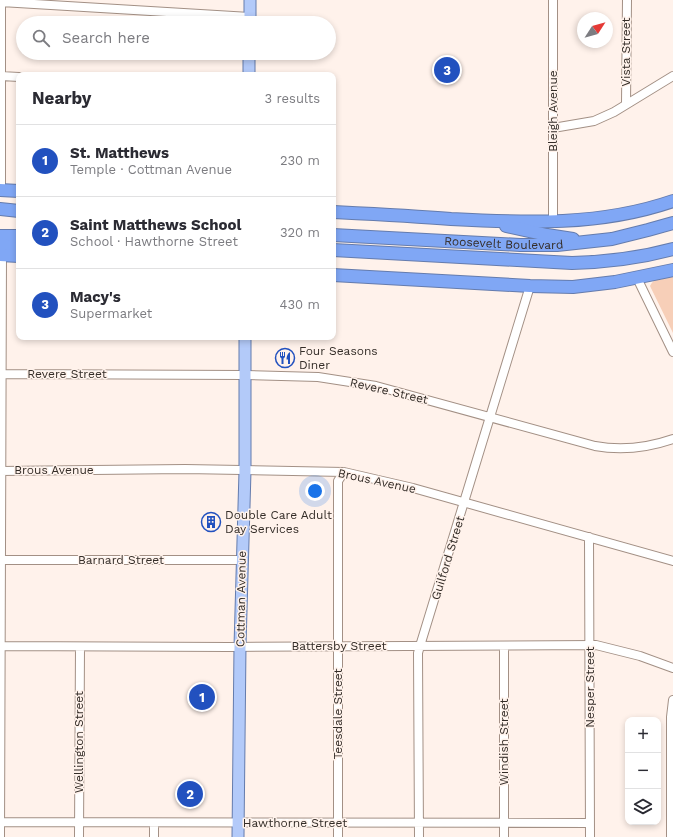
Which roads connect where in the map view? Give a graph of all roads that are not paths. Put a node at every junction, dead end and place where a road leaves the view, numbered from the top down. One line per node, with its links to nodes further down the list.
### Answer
1 (250, 0): 6 (main road)
2 (553, 0): 14 (street, Bleigh Avenue)
3 (627, 0): 13 (street, Vista Street)
4 (1, 1): 5 (street); 7 (street)
5 (198, 16)
6 (250, 16)
7 (1, 55): 10 (street)
8 (249, 60): 9 (main road)
9 (249, 72)
10 (1, 76): 12 (street); 15 (street)
11 (673, 76): 13 (street)
12 (16, 77)
13 (626, 104): 14 (street)
14 (553, 128): 22 (street, Bleigh Avenue)
15 (1, 190): 16 (highway)
16 (16, 191)
17 (673, 202): 22 (highway, Roosevelt Boulevard)
18 (0, 209): 19 (highway)
19 (16, 211)
20 (336, 212): 21 (highway, Roosevelt Boulevard)
21 (480, 220): 22 (highway, Roosevelt Boulevard); 27 (highway)
22 (553, 222)
23 (673, 223): 27 (highway, Roosevelt Boulevard)
24 (336, 235): 27 (highway, Roosevelt Boulevard)
25 (0, 236): 26 (highway)
26 (16, 236)
27 (594, 242)
28 (673, 249): 30 (highway, Roosevelt Boulevard)
29 (16, 250): 31 (highway)
30 (336, 250)
31 (1, 252): 32 (highway); 39 (street)
32 (16, 255)
33 (673, 270): 35 (highway)
34 (336, 275): 36 (highway)
35 (637, 278): 36 (highway); 38 (street)
36 (530, 286): 41 (street, Guilford Street)
37 (245, 340): 40 (main road, Cottman Avenue)
38 (673, 352)
39 (2, 374): 40 (street, Revere Street); 43 (street)
40 (245, 375): 41 (street, Revere Street); 44 (main road, Cottman Avenue)
41 (490, 417): 42 (street, Revere Street); 46 (street, Guilford Street)
42 (673, 439)
43 (1, 471): 44 (street, Brous Avenue); 48 (street)
44 (245, 471): 45 (street, Brous Avenue); 49 (main road, Cottman Avenue)
45 (344, 472): 46 (street, Brous Avenue); 53 (street, Teesdale Street)
46 (464, 503): 47 (street, Brous Avenue); 54 (street, Guilford Street)
47 (589, 537): 50 (street, Brous Avenue); 56 (street, Nesper Street)
48 (1, 560): 49 (street, Barnard Street); 51 (street)
49 (242, 560): 52 (main road, Cottman Avenue)
50 (673, 561)
51 (1, 646): 57 (street, Battersby Street); 60 (street)
52 (240, 646): 53 (street, Battersby Street); 57 (street, Battersby Street); 63 (main road, Cottman Avenue)
53 (338, 646): 54 (street, Battersby Street); 64 (street, Teesdale Street)
54 (420, 646): 55 (street, Battersby Street); 65 (street, Guilford Street)
55 (504, 646): 56 (street, Battersby Street); 66 (street, Windish Street)
56 (589, 646): 58 (street, Battersby Street); 67 (street, Nesper Street)
57 (80, 647): 61 (street, Wellington Street)
58 (673, 668)
59 (673, 700): 76 (street)
60 (0, 822): 61 (street, Hawthorne Street); 68 (street)
61 (79, 823): 62 (street, Hawthorne Street); 69 (street, Wellington Street)
62 (154, 823): 63 (street, Hawthorne Street); 70 (street)
63 (238, 823): 64 (street, Hawthorne Street); 71 (main road, Cottman Avenue)
64 (338, 823): 65 (street, Hawthorne Street); 72 (street, Teesdale Street)
65 (419, 823): 66 (street, Hawthorne Street); 73 (street, Guilford Street)
66 (504, 823): 67 (street, Hawthorne Street); 74 (street, Windish Street)
67 (590, 823): 75 (street, Nesper Street)
68 (0, 837)
69 (79, 837)
70 (154, 837)
71 (238, 837)
72 (338, 837)
73 (419, 837)
74 (504, 837)
75 (590, 837)
76 (671, 837)

